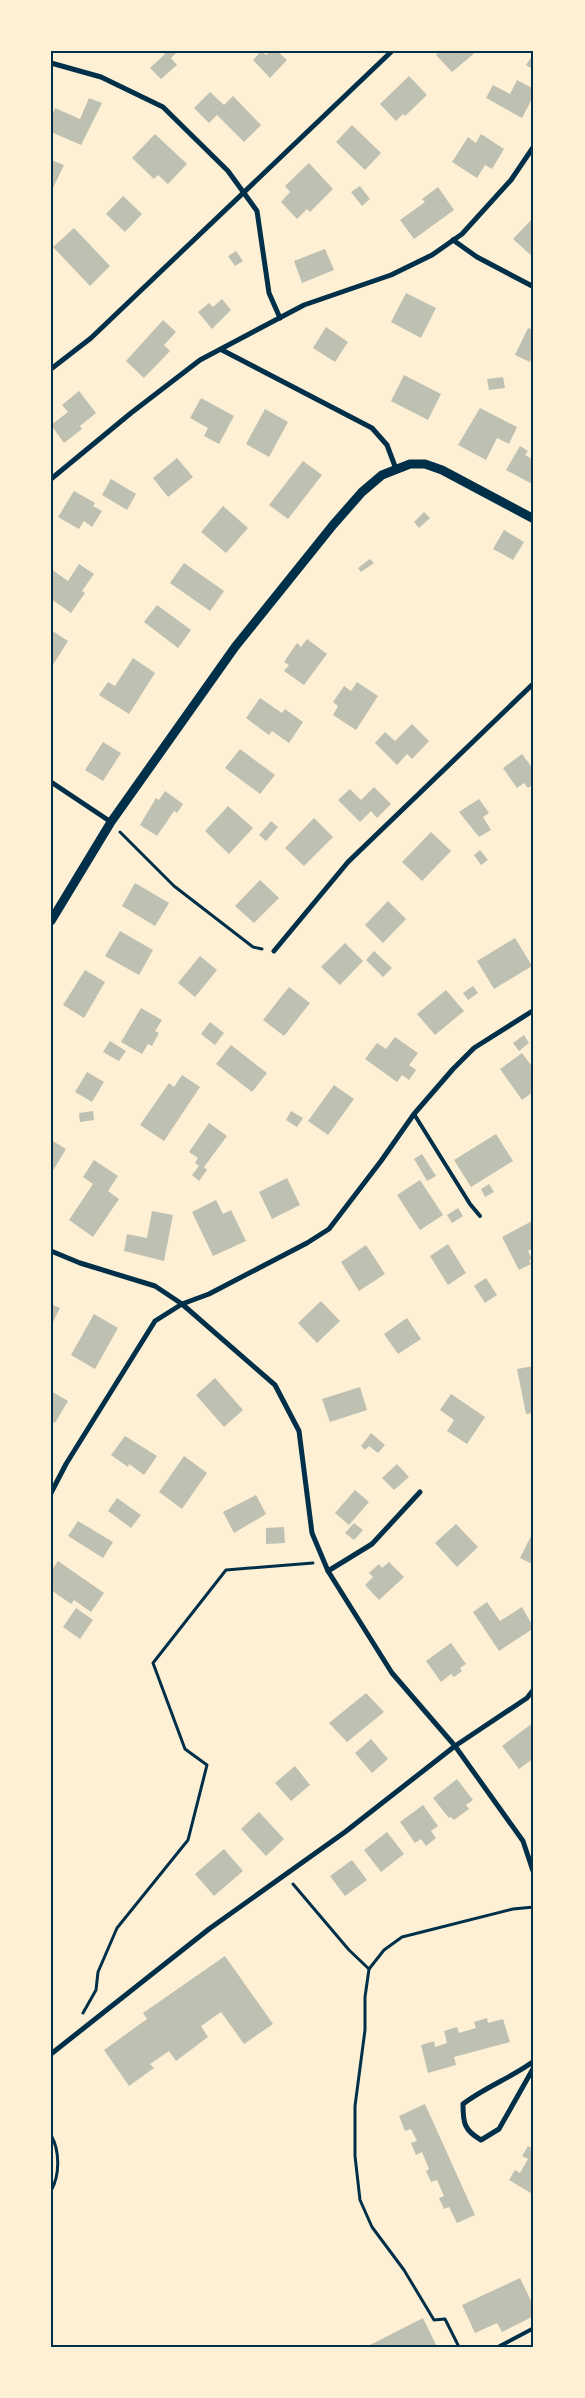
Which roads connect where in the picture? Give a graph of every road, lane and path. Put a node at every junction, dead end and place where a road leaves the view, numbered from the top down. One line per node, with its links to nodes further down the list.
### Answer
1 (392, 51): 4 (street)
2 (51, 63): 4 (street)
3 (534, 146): 5 (street)
4 (244, 194): 7 (street); 9 (street)
5 (453, 240): 6 (street); 7 (street)
6 (534, 288)
7 (280, 318): 8 (street)
8 (222, 350): 10 (street); 11 (street)
9 (51, 369)
10 (396, 469): 12 (street); 15 (street)
11 (51, 479)
12 (534, 519)
13 (534, 684): 17 (street)
14 (51, 782): 15 (street)
15 (110, 822): 16 (street); 17 (path)
16 (51, 921)
17 (274, 951)
18 (534, 1010): 19 (street)
19 (414, 1114): 20 (lane); 22 (street)
20 (480, 1216)
21 (51, 1251): 22 (street)
22 (182, 1304): 24 (street); 25 (street)
23 (420, 1492): 26 (street)
24 (51, 1494)
25 (324, 1562): 26 (street); 33 (path)
26 (328, 1571): 28 (street)
27 (534, 1689): 28 (street)
28 (455, 1746): 29 (street); 30 (street)
29 (534, 1874)
30 (286, 1875): 32 (path); 34 (street)
31 (534, 1907): 32 (path)
32 (369, 1969): 40 (path)
33 (96, 1990)
34 (51, 2054)
35 (534, 2061): 36 (street)
36 (534, 2066)
37 (51, 2135): 38 (path)
38 (51, 2191)
39 (534, 2328): 41 (lane)
40 (459, 2347)
41 (498, 2347)

